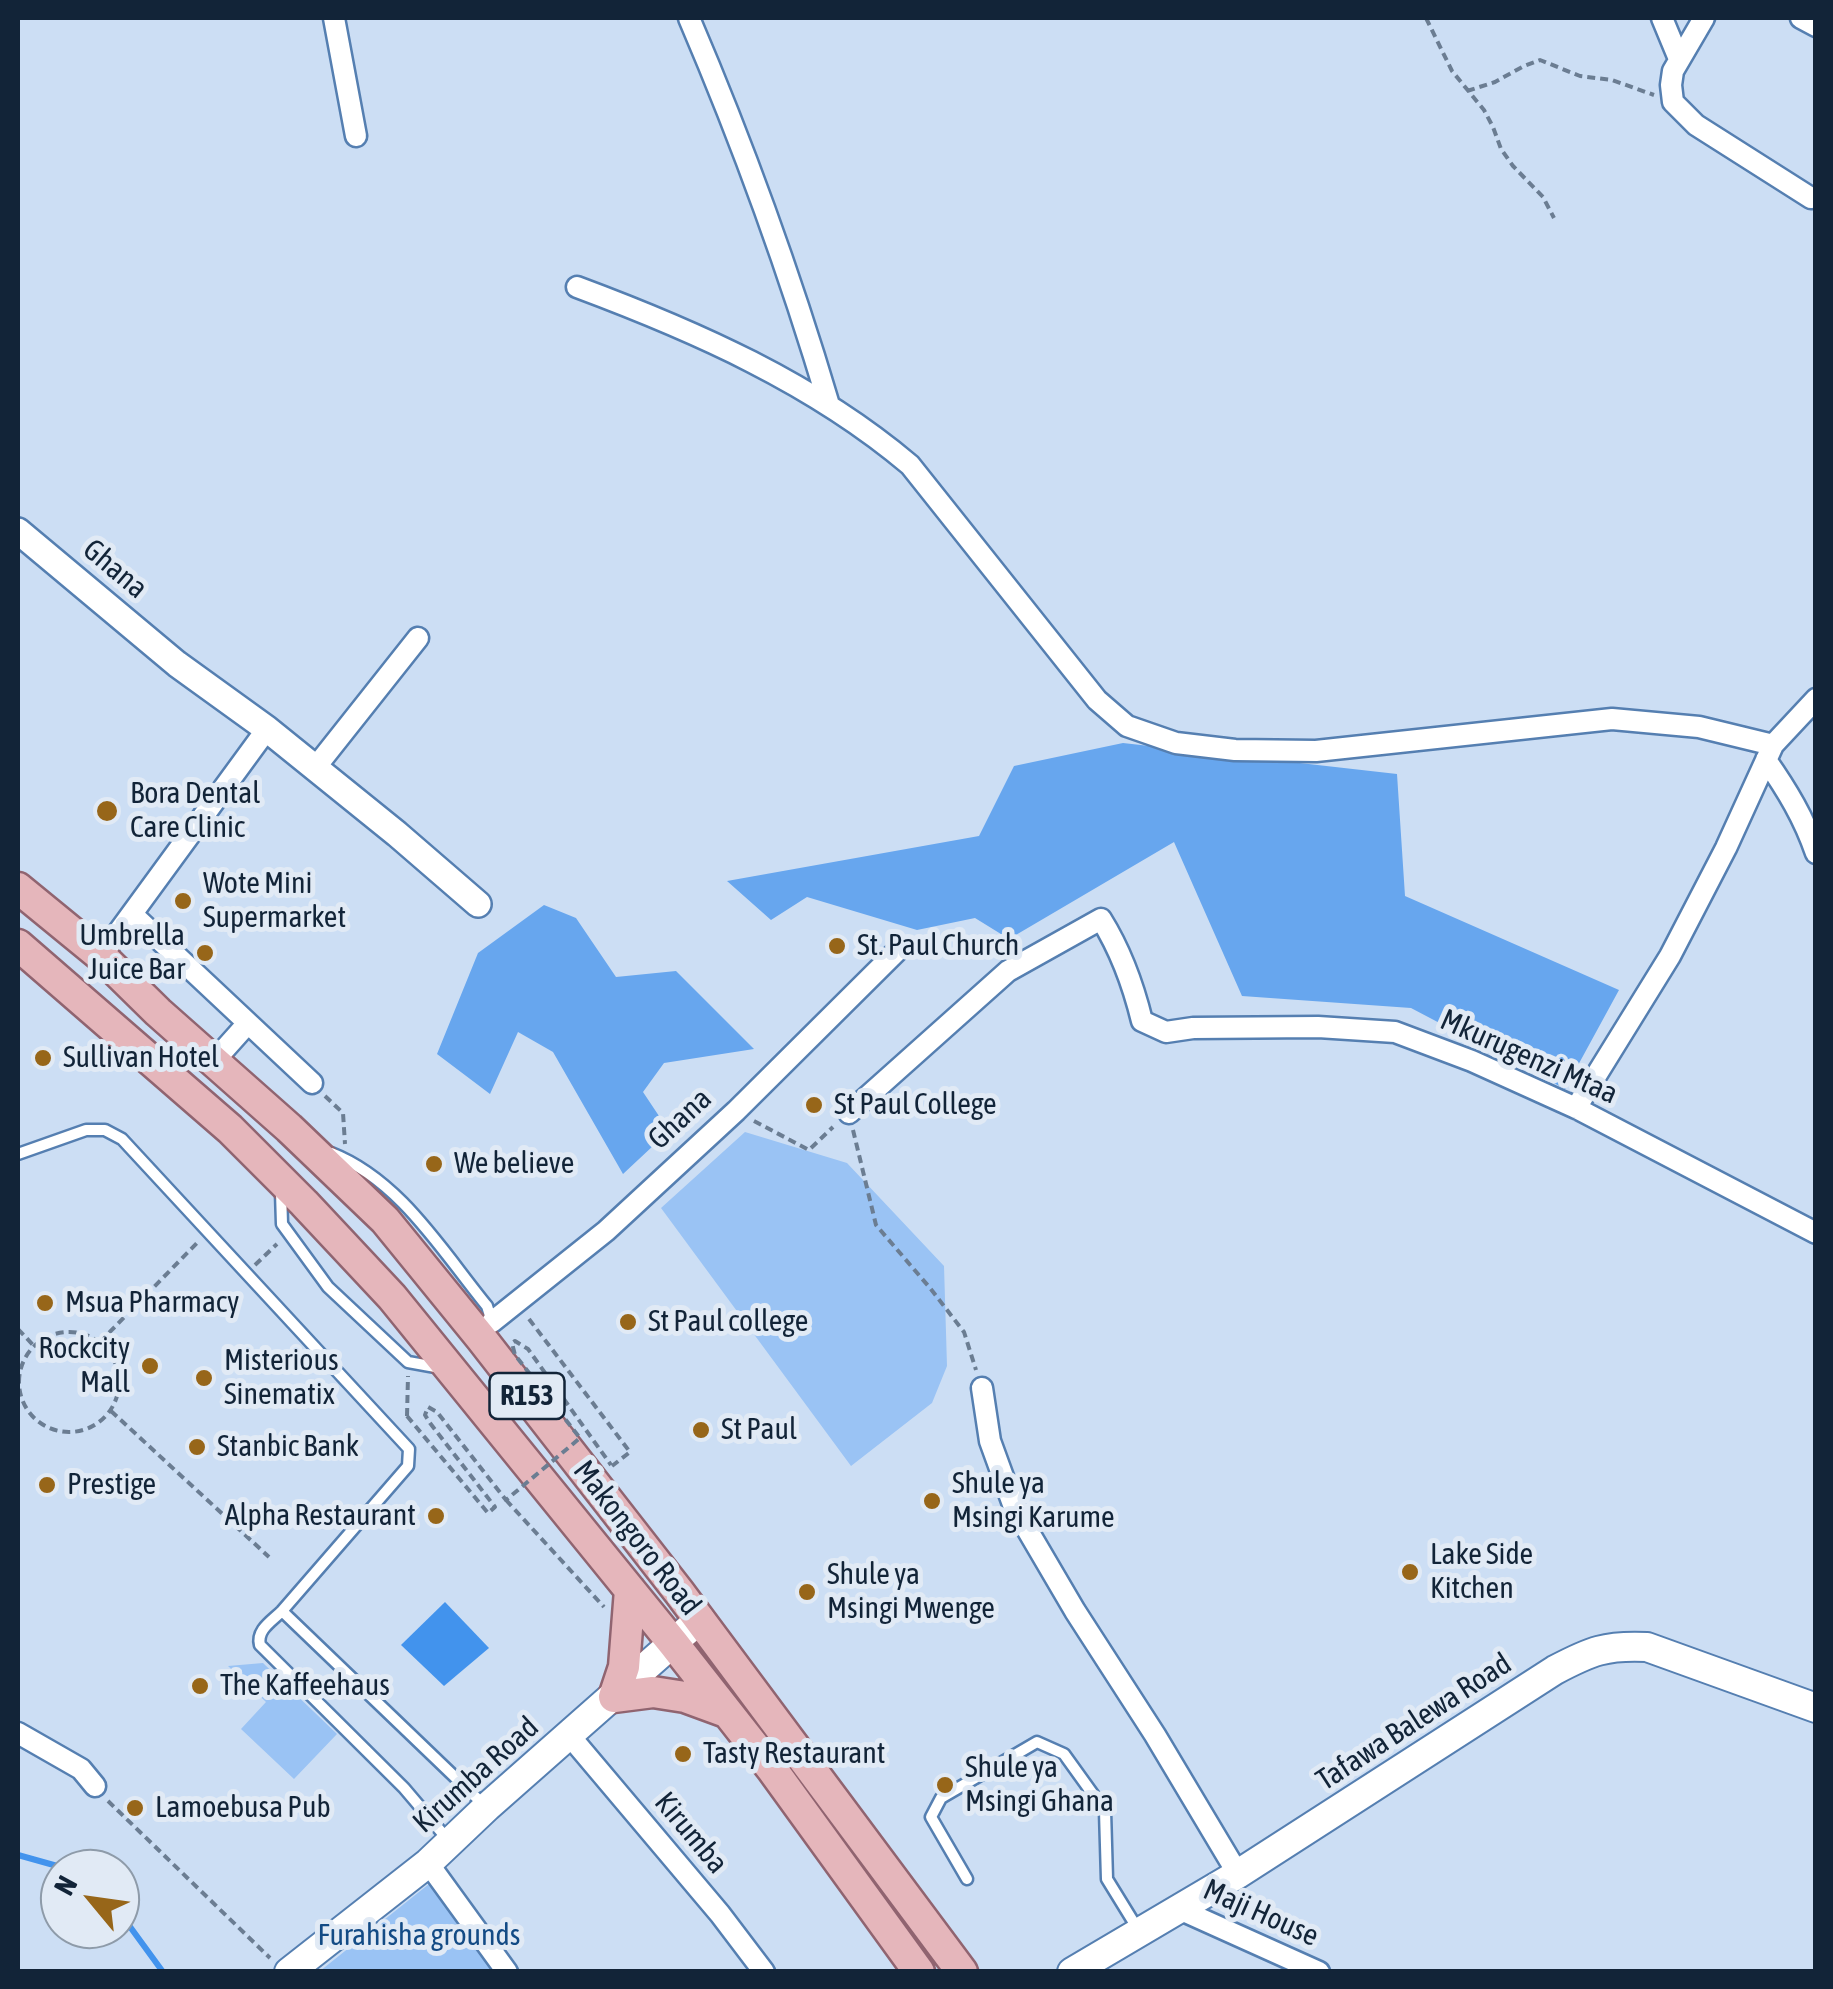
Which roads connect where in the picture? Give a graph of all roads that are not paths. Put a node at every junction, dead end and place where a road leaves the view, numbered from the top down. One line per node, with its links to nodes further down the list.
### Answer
1 (334, 18): 8 (street)
2 (689, 18): 11 (street)
3 (1662, 18): 7 (street)
4 (1704, 18): 7 (street)
5 (1802, 18): 6 (street)
6 (1816, 26)
7 (1679, 59): 9 (street)
8 (356, 136)
9 (1811, 198)
10 (577, 287): 11 (street)
11 (829, 405): 16 (street)
12 (18, 531): 15 (street, Ghana)
13 (418, 638): 17 (street)
14 (1816, 700): 16 (street)
15 (267, 729): 17 (street, Ghana); 21 (street)
16 (1770, 753): 18 (street); 28 (street)
17 (315, 768): 20 (street, Ghana)
18 (1816, 853)
19 (18, 888): 24 (main road, Makongoro Road / R153)
20 (478, 904)
21 (134, 915): 24 (street); 25 (street)
22 (18, 945): 32 (main road, Makongoro Road / R153)
23 (899, 949): 34 (street, Ghana)
24 (101, 956): 26 (main road, Makongoro Road / R153)
25 (248, 1023): 26 (street); 27 (street)
26 (214, 1061): 30 (main road, Makongoro Road / R153)
27 (312, 1083)
28 (1576, 1108): 29 (street, Mkurugenzi Mtaa); 33 (street, Mkurugenzi Mtaa)
29 (849, 1113)
30 (299, 1137): 34 (main road, Makongoro Road / R153); 34 (lane)
31 (18, 1154): 38 (lane)
32 (281, 1180): 35 (main road, Makongoro Road / R153); 35 (lane)
33 (1816, 1233)
34 (491, 1336): 39 (main road, Makongoro Road / R153)
35 (452, 1369): 37 (main road, Makongoro Road / R153)
36 (982, 1388): 50 (street)
37 (630, 1590): 40 (main road, Makongoro Road / R153); 41 (main road)
38 (282, 1612): 47 (lane); 48 (lane)
39 (700, 1620): 40 (main road, Kirumba Road); 58 (main road, Makongoro Road / R153)
40 (673, 1643): 41 (main road, Kirumba Road); 43 (main road, Makongoro Road / R153)
41 (614, 1697): 43 (main road); 45 (main road, Kirumba Road)
42 (1816, 1708): 50 (main road, Tafawa Balewa Road)
43 (726, 1712): 57 (main road, Makongoro Road / R153)
44 (18, 1732): 46 (street)
45 (568, 1736): 47 (main road, Kirumba Road); 56 (street, Kirumba)
46 (96, 1786)
47 (486, 1808): 48 (main road, Kirumba Road)
48 (450, 1841): 49 (main road, Kirumba Road)
49 (428, 1863): 54 (main road, Kirumba Road); 55 (street)
50 (1238, 1874): 52 (main road, Tafawa Balewa Road)
51 (967, 1880): 53 (lane)
52 (1179, 1909): 53 (main road, Tafawa Balewa Road); 60 (street, Maji House)
53 (1140, 1932): 59 (main road, Tafawa Balewa Road)
54 (280, 1965)
55 (507, 1972)
56 (764, 1972)
57 (920, 1972)
58 (962, 1972)
59 (1072, 1972)
60 (1319, 1972)

